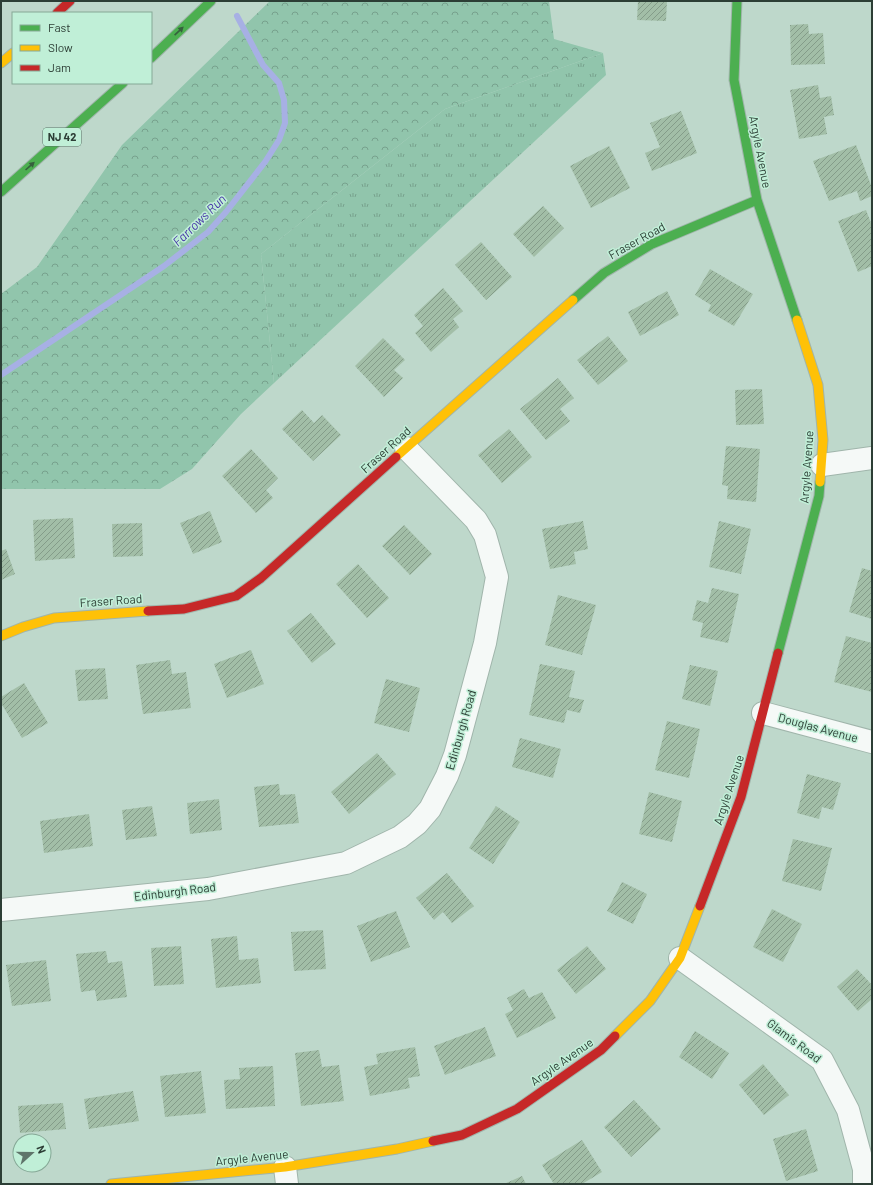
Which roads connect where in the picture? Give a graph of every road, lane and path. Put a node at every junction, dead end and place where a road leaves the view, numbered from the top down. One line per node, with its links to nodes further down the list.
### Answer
1 (70, 1): 4 (main road)
2 (211, 1): 6 (main road, one-way to 2)
3 (737, 1): 10 (main road, Argyle Avenue)
4 (58, 12)
5 (12, 54): 7 (main road)
6 (152, 57)
7 (1, 64)
8 (123, 84): 9 (main road, NJ 42, one-way to 8)
9 (1, 192)
10 (757, 200): 11 (main road, Fraser Road); 13 (main road, Argyle Avenue)
11 (406, 448): 14 (main road, Fraser Road); 17 (street, Edinburgh Road)
12 (872, 458): 13 (street)
13 (822, 465): 15 (main road, Argyle Avenue)
14 (1, 636)
15 (763, 713): 16 (street, Douglas Avenue); 18 (main road, Argyle Avenue)
16 (872, 742)
17 (1, 910)
18 (680, 958): 19 (main road, Argyle Avenue); 21 (street, Glamis Road)
19 (286, 1175): 20 (main road, Argyle Avenue)
20 (111, 1184)
21 (864, 1184)

